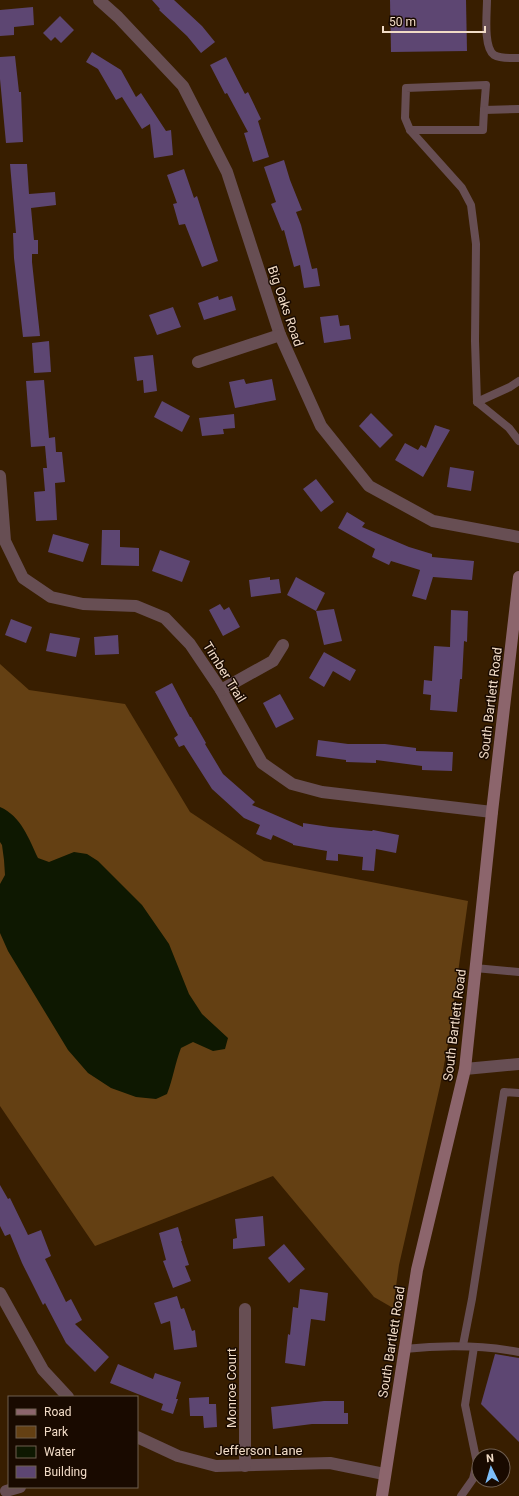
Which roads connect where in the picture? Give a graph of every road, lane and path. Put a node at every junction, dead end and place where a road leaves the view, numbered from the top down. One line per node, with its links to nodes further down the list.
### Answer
1 (99, 0): 7 (street, Big Oaks Road)
2 (487, 0): 3 (lane)
3 (519, 58)
4 (519, 109): 5 (lane)
5 (484, 110): 6 (lane); 6 (lane)
6 (410, 130): 10 (lane)
7 (280, 335): 8 (street); 13 (street, Big Oaks Road)
8 (198, 362)
9 (519, 381): 10 (lane)
10 (477, 402): 11 (lane)
11 (519, 441)
12 (0, 476): 16 (street, Timber Trail)
13 (519, 537)
14 (519, 577): 17 (main road, South Bartlett Road)
15 (283, 645): 16 (street)
16 (221, 690): 17 (street, Timber Trail)
17 (492, 812): 18 (main road, South Bartlett Road)
18 (475, 968): 19 (lane); 21 (main road, South Bartlett Road)
19 (519, 972)
20 (519, 1064): 21 (street)
21 (465, 1069): 27 (main road, South Bartlett Road)
22 (519, 1093): 25 (lane)
23 (0, 1293): 29 (street)
24 (245, 1309): 31 (street, Monroe Court)
25 (463, 1346): 26 (lane); 27 (lane)
26 (474, 1347): 28 (lane); 36 (lane)
27 (404, 1349): 32 (main road, South Bartlett Road)
28 (519, 1352)
29 (67, 1396)
30 (138, 1437): 31 (street, Jefferson Lane)
31 (245, 1466): 32 (street, Jefferson Lane)
32 (384, 1474): 35 (main road, South Bartlett Road)
33 (16, 1488): 34 (street)
34 (6, 1491)
35 (382, 1496)
36 (461, 1496)

